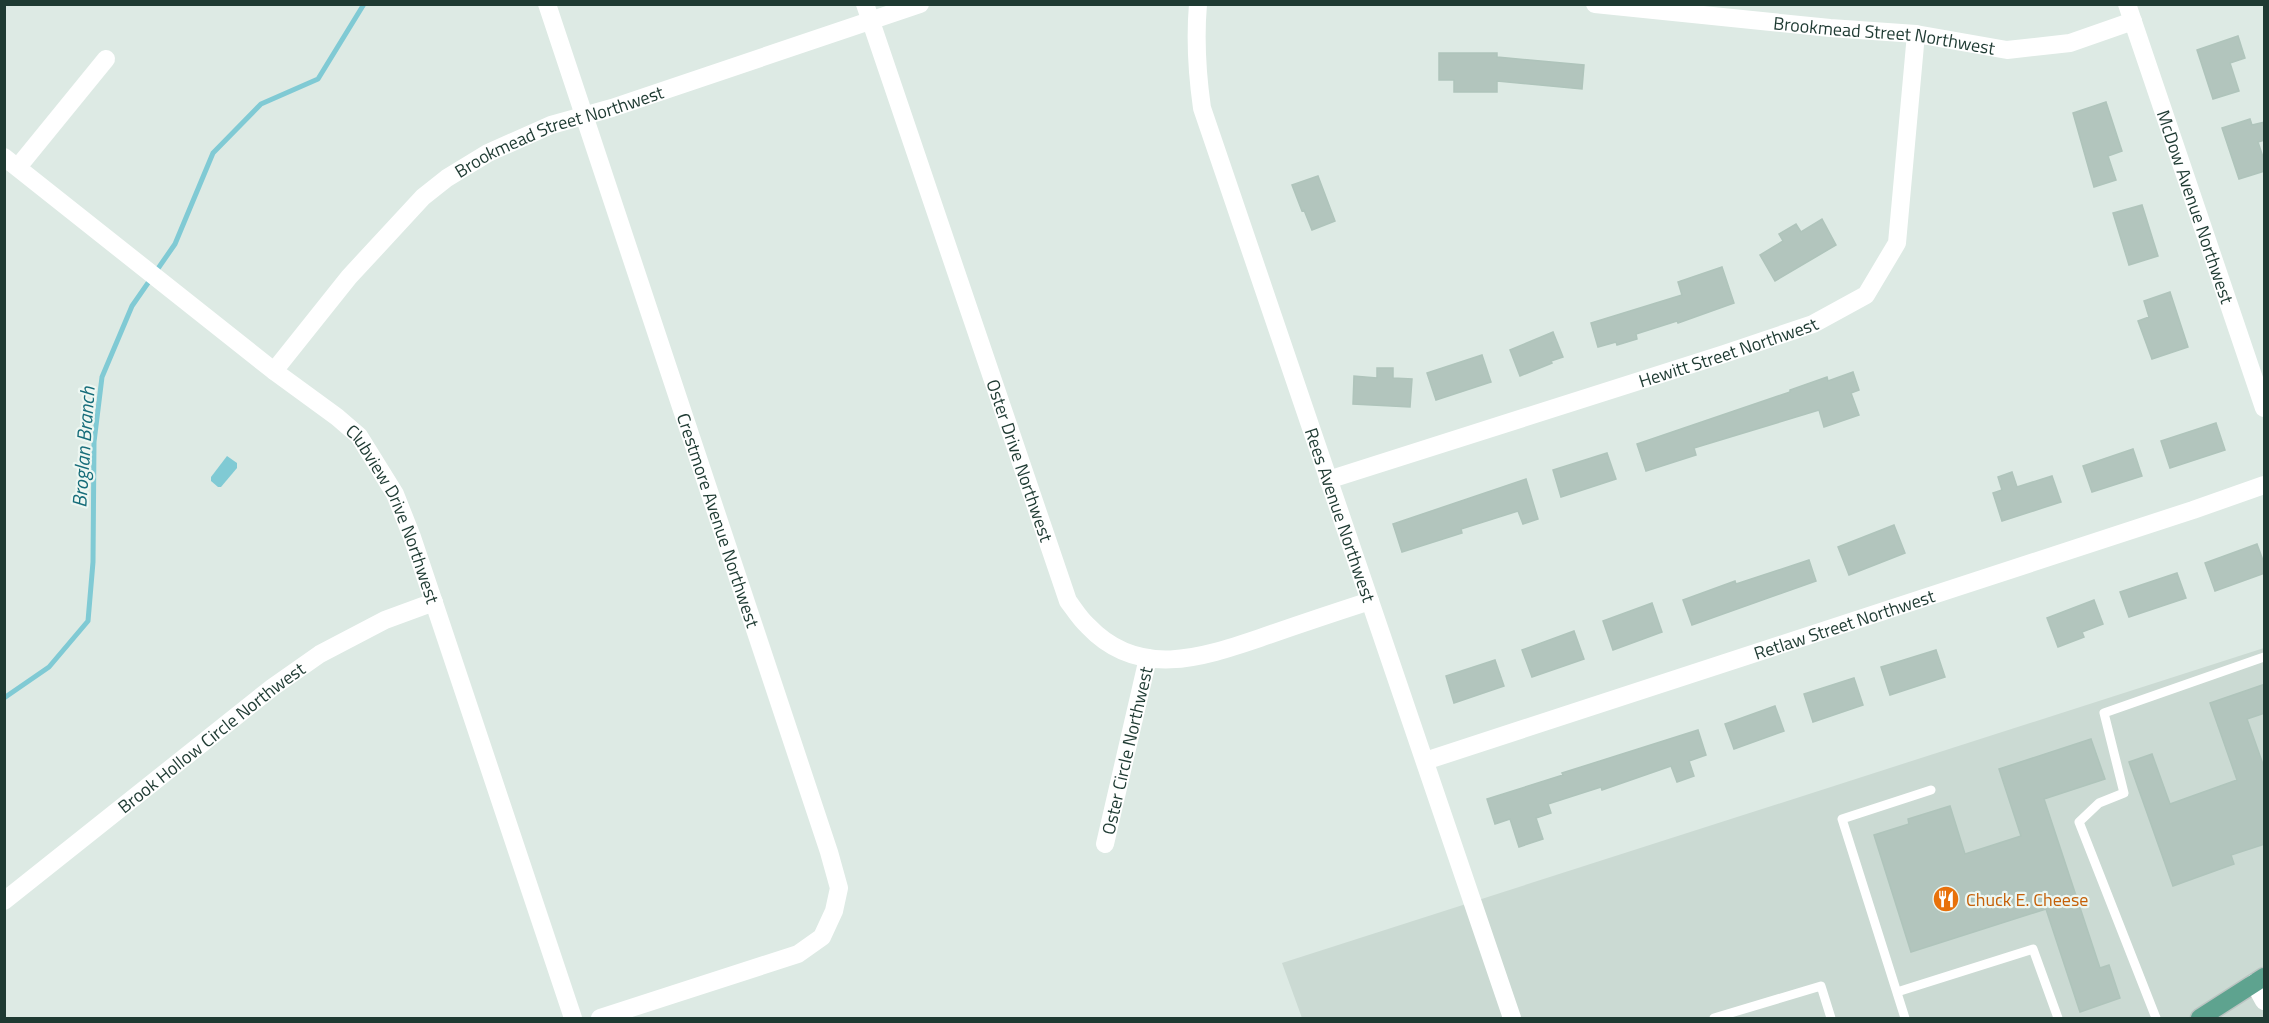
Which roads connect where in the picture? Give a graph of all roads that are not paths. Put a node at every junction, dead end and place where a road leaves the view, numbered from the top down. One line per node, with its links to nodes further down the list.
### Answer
1 (547, 4): 9 (street, Crestmore Avenue Northwest)
2 (920, 4): 5 (street, Brookmead Street Northwest)
3 (1198, 4): 13 (street, Rees Avenue Northwest)
4 (1595, 4): 7 (street, Brookmead Street Northwest)
5 (868, 13): 9 (street, Brookmead Street Northwest); 18 (street, Oster Drive Northwest)
6 (2130, 13): 7 (street, Brookmead Street Northwest); 12 (street, McDow Avenue Northwest)
7 (1916, 34): 13 (street, Hewitt Street Northwest)
8 (106, 59): 10 (street)
9 (584, 116): 11 (street, Brookmead Street Northwest); 27 (street, Crestmore Avenue Northwest)
10 (11, 162): 11 (street, Clubview Drive Northwest)
11 (274, 371): 16 (street, Clubview Drive Northwest)
12 (2265, 408)
13 (1328, 480): 15 (street, Rees Avenue Northwest)
14 (2265, 485): 19 (street, Retlaw Street Northwest)
15 (1370, 601): 18 (street, Oster Drive Northwest); 19 (street, Rees Avenue Northwest)
16 (434, 602): 22 (street, Brook Hollow Circle Northwest); 26 (street, Clubview Drive Northwest)
17 (2265, 657): 33 (lane)
18 (1148, 658): 21 (street, Oster Circle Northwest)
19 (1425, 761): 28 (street, Rees Avenue Northwest)
20 (1931, 790): 24 (lane)
21 (1105, 844)
22 (4, 901)
23 (2259, 980): 25 (street); 34 (main road)
24 (1897, 992): 31 (lane); 32 (lane)
25 (2265, 1001)
26 (573, 1018)
27 (600, 1018)
28 (1512, 1018)
29 (1714, 1018): 30 (lane)
30 (1831, 1018)
31 (1905, 1018)
32 (2058, 1018)
33 (2156, 1018)
34 (2200, 1018)

